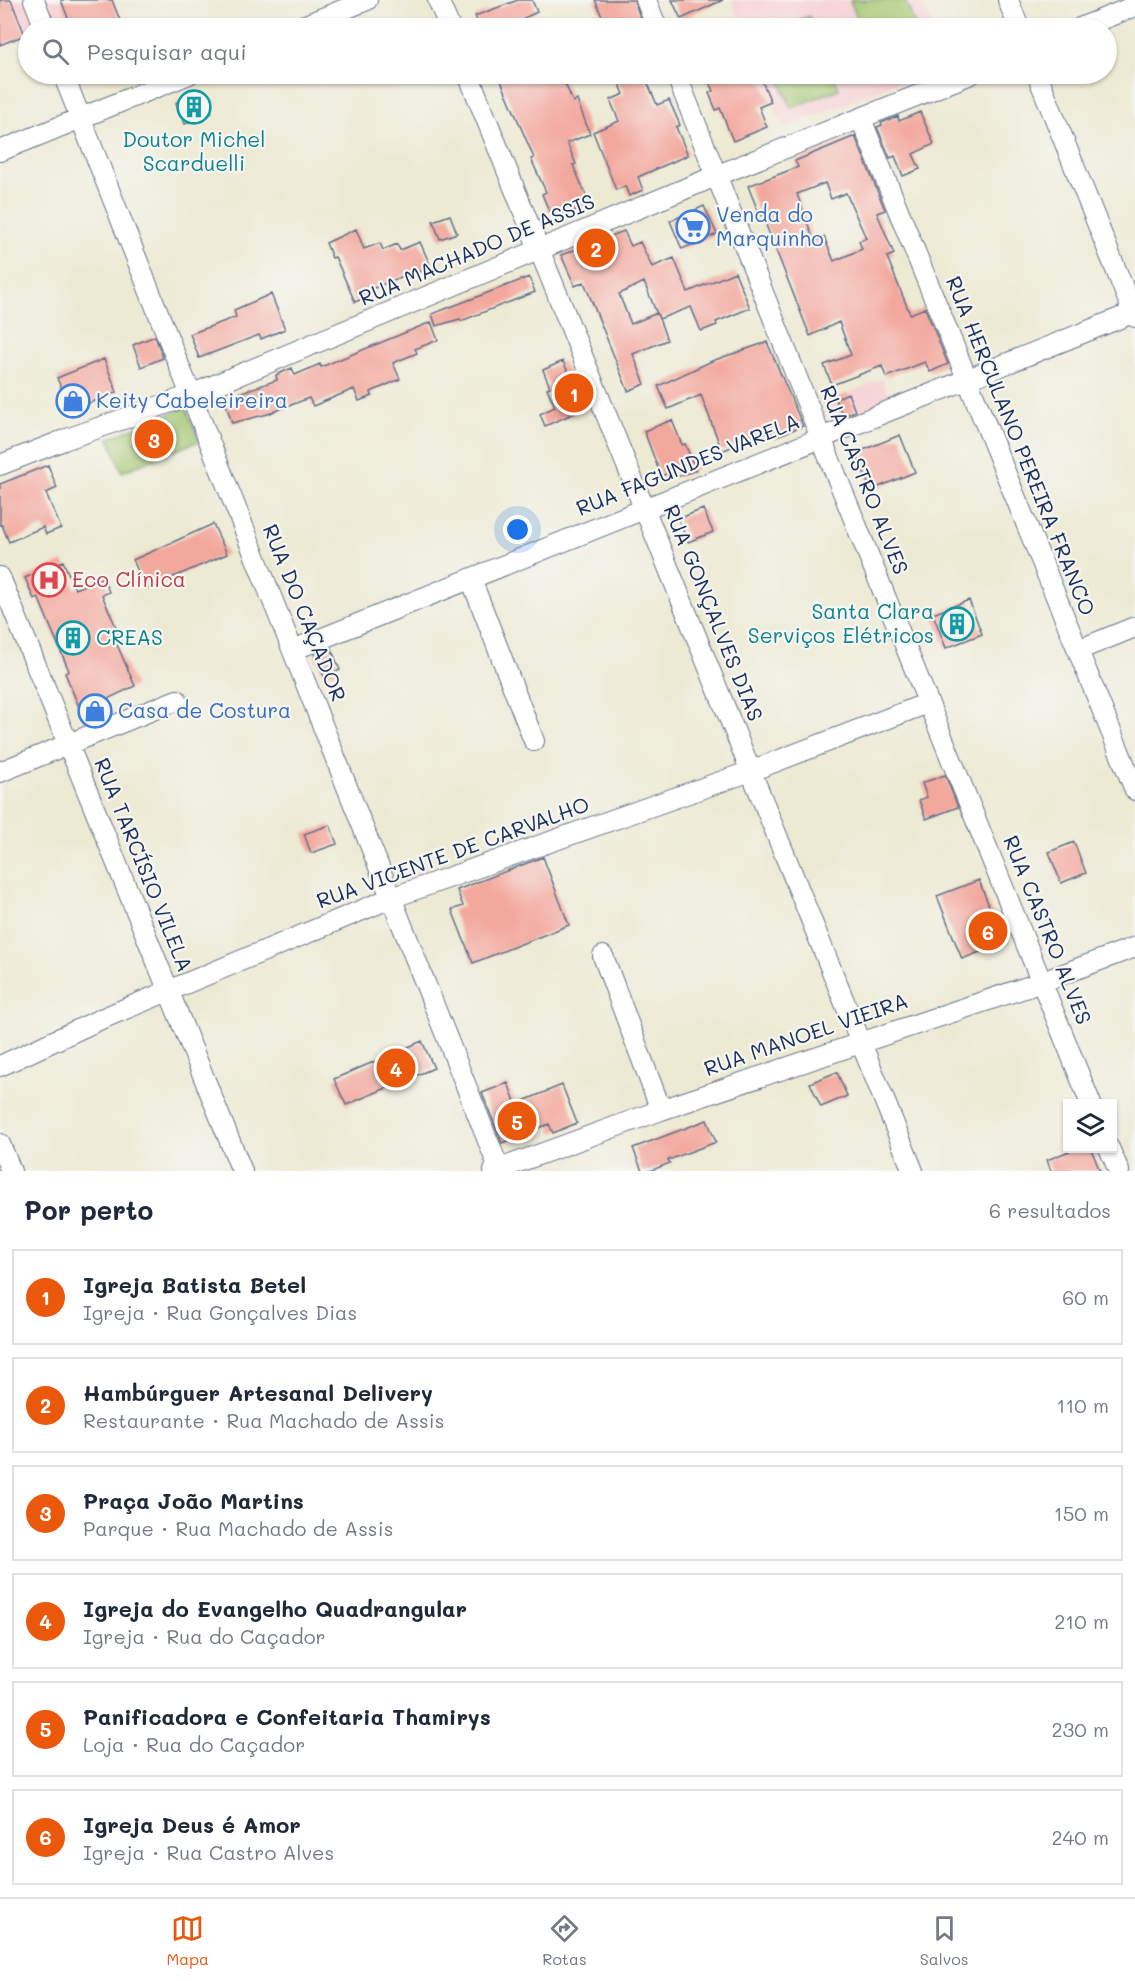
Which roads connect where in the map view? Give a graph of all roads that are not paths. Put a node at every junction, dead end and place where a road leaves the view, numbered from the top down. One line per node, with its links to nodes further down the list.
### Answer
1 (34, 0): 7 (street)
2 (367, 0): 8 (street)
3 (438, 0): 9 (street)
4 (646, 0): 10 (street)
5 (1008, 0): 11 (street)
6 (1135, 6): 12 (street)
7 (41, 18)
8 (323, 18)
9 (446, 18)
10 (653, 18)
11 (1015, 18)
12 (1105, 18)
13 (67, 84): 19 (street, RUA DO CAÇADOR)
14 (164, 84): 19 (street)
15 (472, 84): 23 (street, RUA GONÇALVES DIAS)
16 (680, 84): 22 (street, RUA CASTRO ALVES)
17 (947, 84): 20 (street, RUA MACHADO DE ASSIS)
18 (1041, 84): 24 (street)
19 (81, 118): 21 (street); 26 (street, RUA DO CAÇADOR)
20 (861, 119): 22 (street, RUA MACHADO DE ASSIS); 25 (street, RUA HERCULANO PEREIRA FRANCO)
21 (0, 151)
22 (718, 176): 23 (street, RUA MACHADO DE ASSIS); 27 (street, RUA CASTRO ALVES)
23 (539, 249): 26 (street, RUA MACHADO DE ASSIS); 29 (street, RUA GONÇALVES DIAS)
24 (1134, 314): 25 (street, RUA FAGUNDES VARELA)
25 (967, 379): 27 (street, RUA FAGUNDES VARELA); 34 (street, RUA HERCULANO PEREIRA FRANCO)
26 (191, 395): 28 (street, RUA MACHADO DE ASSIS); 33 (street, RUA DO CAÇADOR)
27 (821, 438): 29 (street, RUA FAGUNDES VARELA); 36 (street, RUA CASTRO ALVES)
28 (0, 465)
29 (645, 509): 31 (street, RUA FAGUNDES VARELA); 39 (street, RUA GONÇALVES DIAS)
30 (0, 577): 38 (street, RUA TARCÍSIO VILELA)
31 (471, 579): 33 (street, RUA FAGUNDES VARELA); 37 (street)
32 (1135, 627): 34 (street)
33 (293, 650): 42 (street, RUA DO CAÇADOR)
34 (1078, 650): 41 (street, RUA HERCULANO PEREIRA FRANCO)
35 (177, 700): 38 (street)
36 (928, 703): 39 (street, RUA VICENTE DE CARVALHO); 45 (street, RUA CASTRO ALVES)
37 (534, 741)
38 (68, 744): 40 (street); 46 (street, RUA TARCÍSIO VILELA)
39 (751, 771): 42 (street, RUA VICENTE DE CARVALHO); 47 (street, RUA GONÇALVES DIAS)
40 (0, 772)
41 (1135, 790)
42 (391, 898): 46 (street, RUA VICENTE DE CARVALHO); 53 (street, RUA DO CAÇADOR)
43 (1135, 947): 45 (street, RUA MANOEL VIEIRA)
44 (603, 956): 50 (street)
45 (1042, 982): 47 (street, RUA MANOEL VIEIRA); 49 (street, RUA CASTRO ALVES)
46 (169, 990): 48 (street, RUA VICENTE DE CARVALHO); 55 (street, RUA TARCÍSIO VILELA)
47 (861, 1041): 50 (street, RUA MANOEL VIEIRA); 56 (street, RUA GONÇALVES DIAS)
48 (0, 1066)
49 (1089, 1099)
50 (662, 1110): 53 (street, RUA MANOEL VIEIRA)
51 (0, 1144): 54 (street)
52 (1112, 1153): 57 (street)
53 (498, 1170)
54 (11, 1171)
55 (242, 1171)
56 (913, 1171)
57 (1119, 1171)

